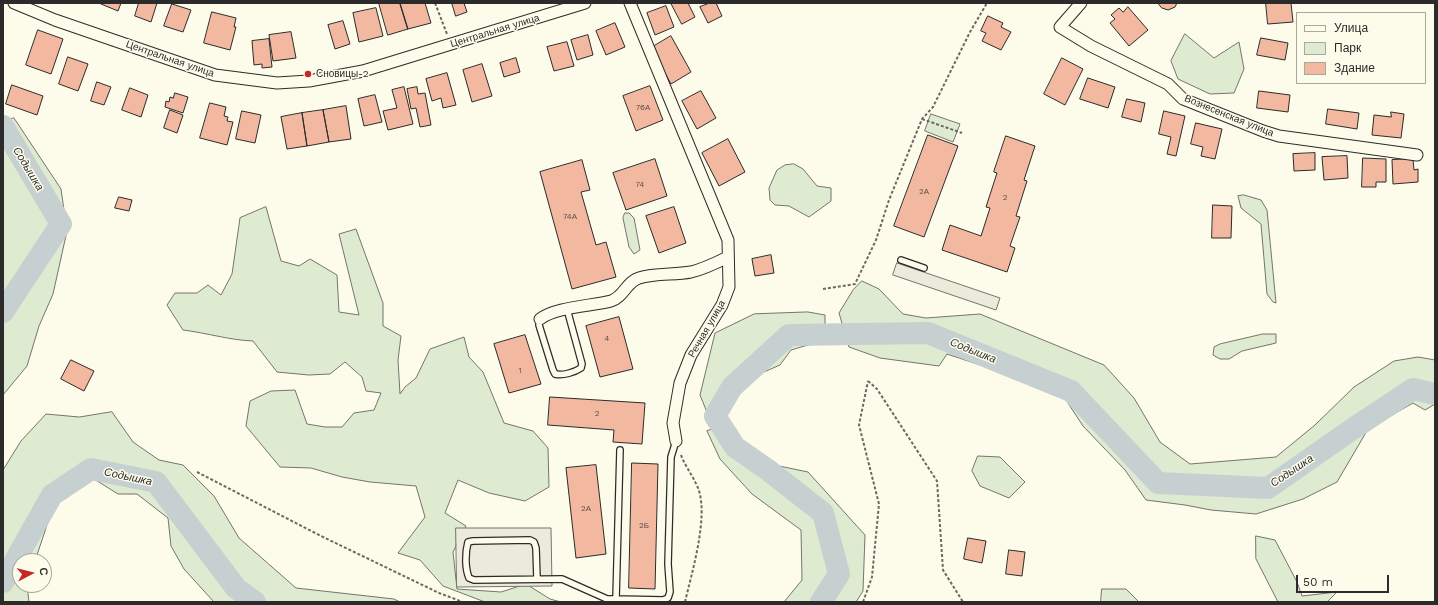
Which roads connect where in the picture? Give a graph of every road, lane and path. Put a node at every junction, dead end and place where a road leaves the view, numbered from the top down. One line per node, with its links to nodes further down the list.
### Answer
1 (14, 3): 7 (street, Центральная улица)
2 (435, 3): 7 (path)
3 (585, 3): 7 (street, Центральная улица)
4 (630, 3): 11 (street, Речная улица)
5 (987, 3): 8 (path)
6 (1081, 3): 10 (street, Вознесенская улица)
7 (450, 44)
8 (922, 120): 9 (path); 14 (path)
9 (962, 133)
10 (1417, 155)
11 (728, 257): 15 (street); 17 (street, Речная улица)
12 (901, 260): 13 (lane)
13 (924, 268)
14 (823, 289)
15 (567, 309): 16 (street); 16 (lane)
16 (540, 319)
17 (676, 441): 21 (lane); 23 (path)
18 (620, 450): 21 (lane)
19 (198, 472): 22 (path)
20 (537, 579): 20 (lane); 21 (lane)
21 (616, 599)
22 (463, 602)
23 (685, 602)
24 (863, 602): 25 (path)
25 (963, 602)

